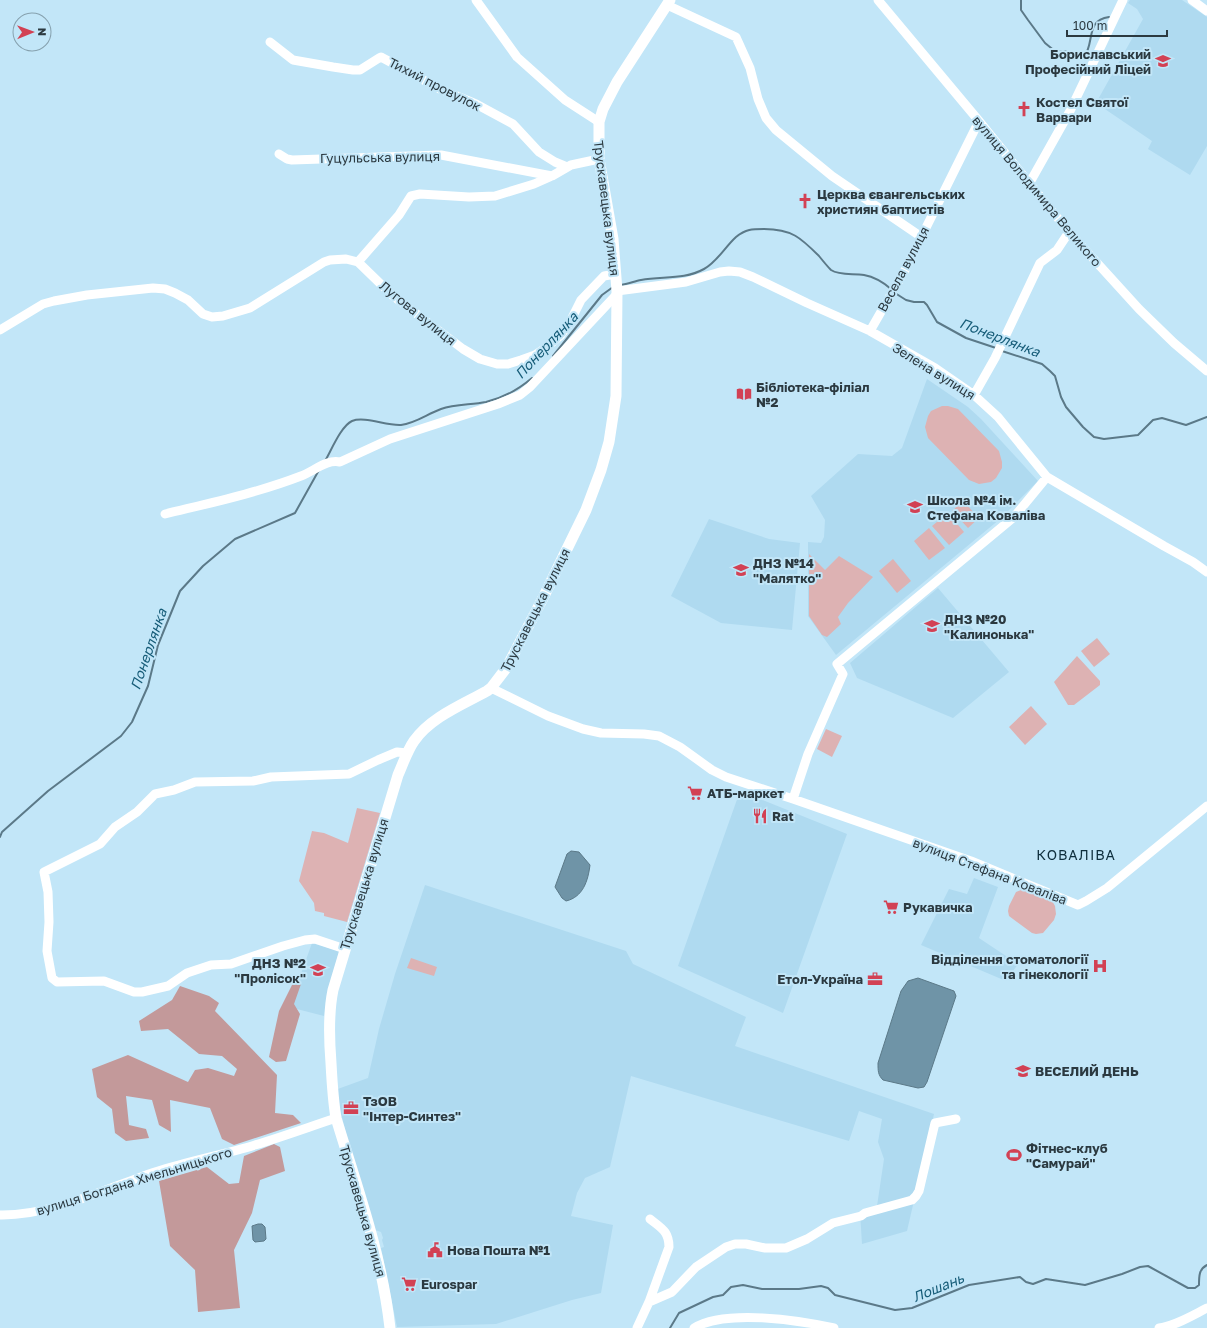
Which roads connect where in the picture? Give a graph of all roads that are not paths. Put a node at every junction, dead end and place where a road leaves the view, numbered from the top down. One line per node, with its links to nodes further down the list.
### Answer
1 (476, 0): 9 (street)
2 (878, 0): 8 (street, вулиця Володимира Великого)
3 (1123, 0): 14 (street)
4 (1192, 0): 6 (street)
5 (669, 2): 9 (main road, Трускавецька вулиця); 16 (street)
6 (1207, 11)
7 (270, 42): 12 (street, Тихий провулок)
8 (979, 121): 14 (street, вулиця Володимира Великого); 16 (street, Весела вулиця)
9 (599, 122): 11 (main road, Трускавецька вулиця)
10 (279, 154): 13 (street, Гуцульська вулиця)
11 (599, 159): 12 (street); 18 (main road, Трускавецька вулиця)
12 (567, 167): 13 (street)
13 (552, 176): 17 (street)
14 (1029, 184): 15 (street, вулиця Володимира Великого)
15 (1069, 232): 21 (street, вулиця Володимира Великого); 22 (street)
16 (920, 236): 20 (street, Весела вулиця)
17 (358, 262): 18 (street, Лугова вулиця); 19 (street)
18 (617, 286): 20 (street, Зелена вулиця); 24 (street); 26 (main road, Трускавецька вулиця)
19 (0, 330)
20 (870, 331): 22 (street, Зелена вулиця)
21 (1207, 371)
22 (974, 394): 23 (street, Зелена вулиця)
23 (1048, 477): 25 (street, Зелена вулиця); 28 (street)
24 (165, 514)
25 (1207, 572)
26 (491, 688): 27 (main road, Трускавецька вулиця); 28 (street, вулиця Стефана Коваліва)
27 (407, 753): 30 (main road, Трускавецька вулиця); 30 (street)
28 (793, 798): 29 (street, вулиця Стефана Коваліва)
29 (1207, 806)
30 (345, 949): 31 (main road, Трускавецька вулиця)
31 (336, 1118): 33 (street, вулиця Богдана Хмельницького); 37 (main road, Трускавецька вулиця)
32 (956, 1119): 35 (street)
33 (0, 1215)
34 (650, 1219): 35 (street)
35 (649, 1302): 38 (street)
36 (1207, 1308): 41 (street)
37 (390, 1328)
38 (637, 1328)
39 (694, 1328): 40 (street)
40 (834, 1328)
41 (1159, 1328)

